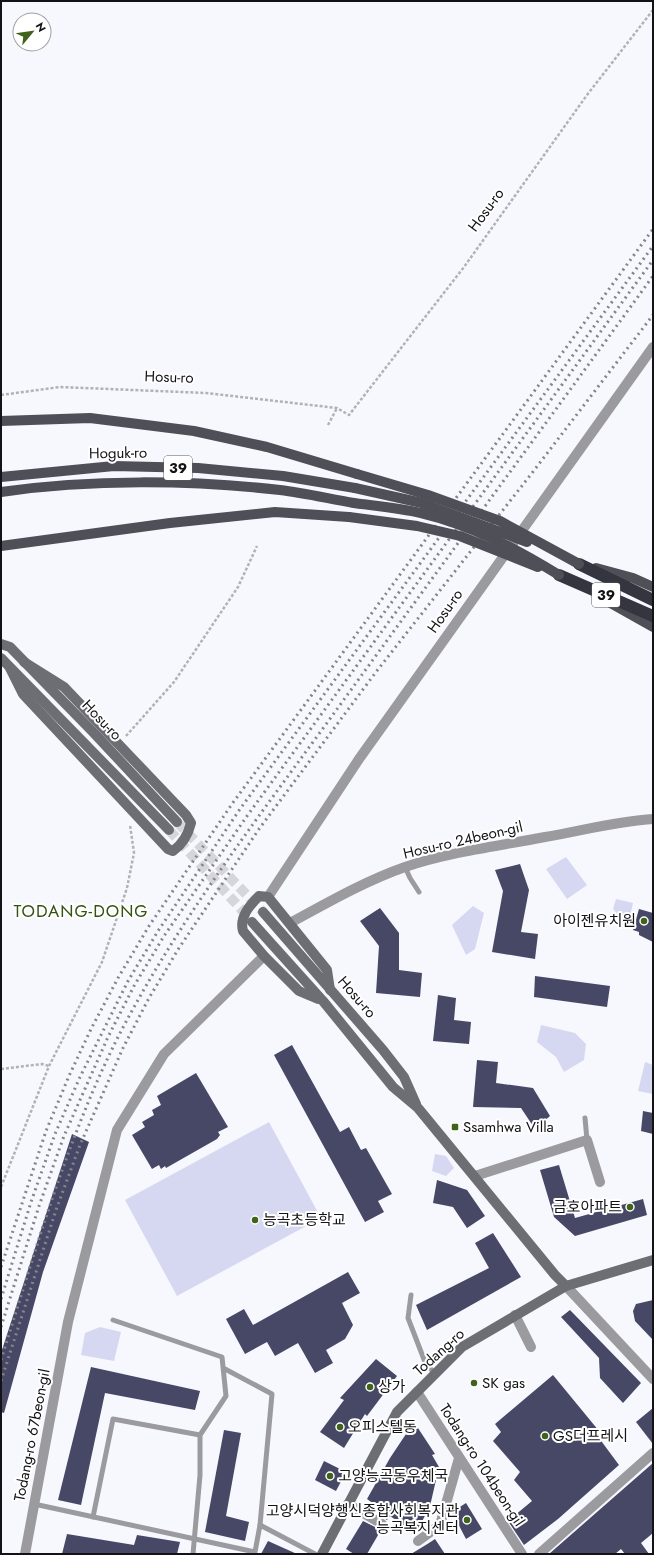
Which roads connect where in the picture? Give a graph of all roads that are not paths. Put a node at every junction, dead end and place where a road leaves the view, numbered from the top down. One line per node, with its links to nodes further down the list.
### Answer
1 (653, 347): 21 (street, Hosu-ro)
2 (1, 421): 6 (main road, bridge)
3 (1, 477): 6 (main road, Hoguk-ro / 39, bridge)
4 (1, 492): 7 (main road, Hoguk-ro / 39, bridge)
5 (1, 546): 7 (main road, bridge)
6 (579, 564): 8 (main road); 9 (highway, 39)
7 (559, 575): 10 (highway, 39); 11 (main road)
8 (653, 588)
9 (653, 600)
10 (653, 616)
11 (653, 627)
12 (1, 644): 14 (main road, Hosu-ro)
13 (1, 658): 15 (main road, Hosu-ro)
14 (24, 662): 15 (main road); 17 (main road, Hosu-ro)
15 (10, 668): 18 (main road, Hosu-ro)
16 (653, 819): 19 (street, Hosu-ro 24beon-gil)
17 (177, 822)
18 (169, 830)
19 (405, 867): 20 (lane); 24 (street, Hosu-ro 24beon-gil)
20 (419, 892)
21 (268, 897): 24 (main road); 25 (main road)
22 (263, 912): 26 (main road, Hosu-ro)
23 (252, 922): 27 (main road, Hosu-ro)
24 (290, 923): 26 (main road)
25 (264, 956): 27 (main road); 46 (street, Todang-ro 67beon-gil)
26 (330, 990): 28 (main road, Hosu-ro)
27 (323, 1001): 28 (main road, Hosu-ro)
28 (418, 1108): 31 (main road, Hosu-ro)
29 (585, 1118): 30 (lane)
30 (587, 1140): 31 (street); 32 (street)
31 (475, 1176): 34 (main road, Hosu-ro)
32 (600, 1182)
33 (653, 1260): 34 (main road, Todang-ro)
34 (566, 1286): 36 (main road, Todang-ro); 41 (street)
35 (412, 1295): 40 (lane)
36 (515, 1314): 38 (street); 40 (main road, Todang-ro)
37 (112, 1320): 39 (lane)
38 (532, 1347)
39 (225, 1369): 43 (lane); 50 (lane)
40 (435, 1374): 42 (main road, Todang-ro)
41 (653, 1379)
42 (417, 1392): 45 (street, Todang-ro 104beon-gil); 47 (main road, Todang-ro)
43 (200, 1435): 48 (lane); 51 (lane)
44 (653, 1453): 58 (street)
45 (459, 1458): 52 (street); 57 (street, Todang-ro 104beon-gil)
46 (34, 1504): 48 (lane); 53 (street, Todang-ro 67beon-gil)
47 (348, 1504): 49 (street); 56 (main road, Todang-ro)
48 (93, 1518): 51 (lane)
49 (382, 1524)
50 (260, 1525): 51 (lane); 55 (lane)
51 (196, 1538): 54 (lane)
52 (418, 1541)
53 (25, 1554)
54 (193, 1554)
55 (315, 1554)
56 (322, 1554)
57 (522, 1554)
58 (539, 1554)

